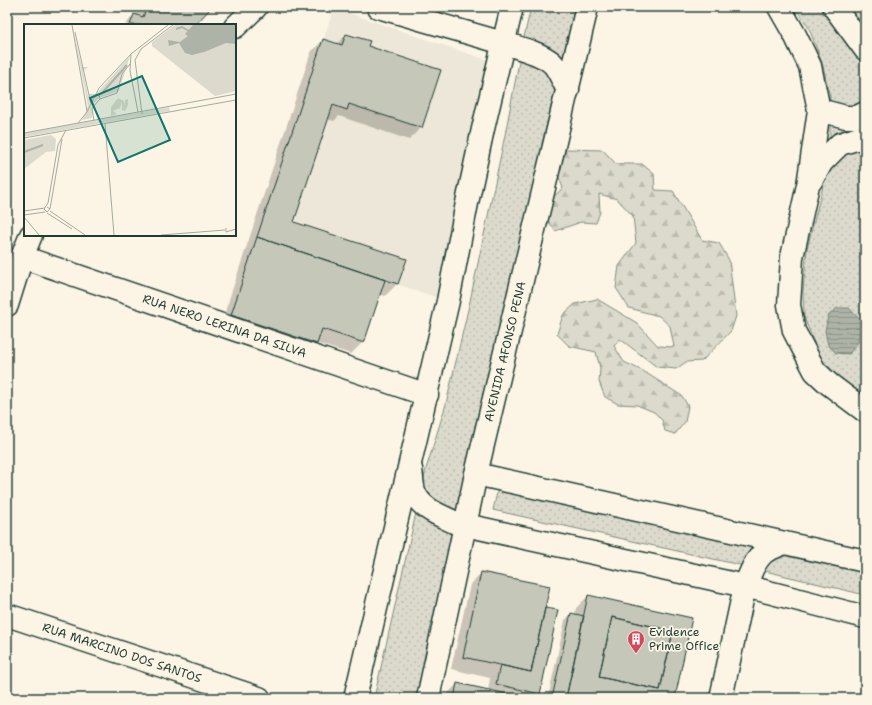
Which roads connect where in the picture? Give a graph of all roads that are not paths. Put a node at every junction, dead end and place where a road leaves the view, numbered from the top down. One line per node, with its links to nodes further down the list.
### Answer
1 (256, 7): 7 (main road)
2 (378, 7): 8 (main road)
3 (512, 7): 8 (main road)
4 (587, 7): 10 (main road, AVENIDA AFONSO PENA)
5 (779, 7): 11 (main road)
6 (834, 7): 9 (main road)
7 (236, 25)
8 (503, 43): 10 (main road); 18 (main road)
9 (865, 49)
10 (568, 90): 21 (main road, AVENIDA AFONSO PENA)
11 (819, 110): 12 (main road); 14 (main road)
12 (865, 113)
13 (865, 138): 14 (main road)
14 (808, 185): 19 (main road)
15 (31, 236): 16 (main road)
16 (22, 257): 17 (main road); 18 (main road, RUA NERO LERINA DA SILVA)
17 (7, 305)
18 (427, 395): 20 (main road)
19 (865, 410)
20 (410, 461): 22 (main road); 29 (main road)
21 (476, 474): 22 (main road, AVENIDA AFONSO PENA); 23 (main road)
22 (465, 525): 25 (main road); 30 (main road, AVENIDA AFONSO PENA)
23 (784, 543): 24 (main road); 25 (main road)
24 (865, 562)
25 (745, 586): 27 (main road); 31 (main road)
26 (7, 615): 28 (main road, RUA MARCINO DOS SANTOS)
27 (865, 617)
28 (259, 698)
29 (355, 698)
30 (428, 698)
31 (721, 698)

